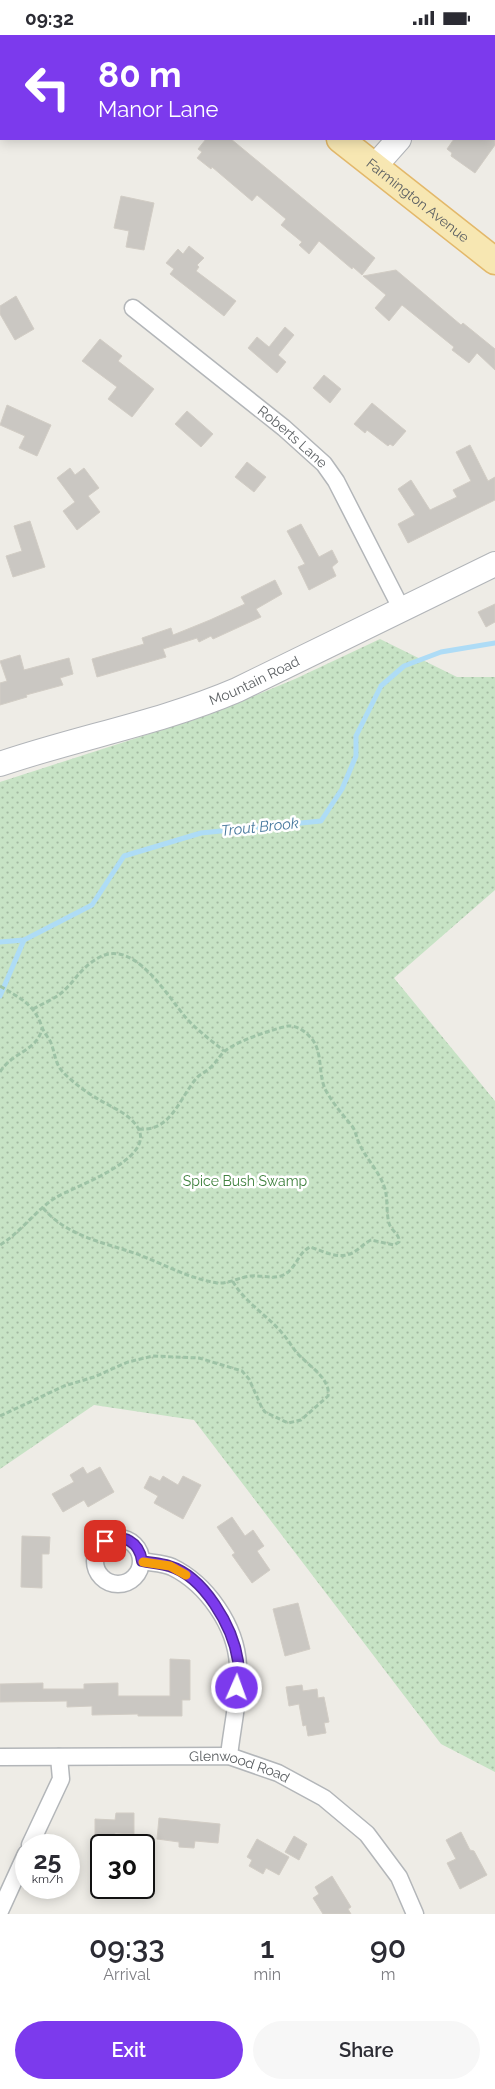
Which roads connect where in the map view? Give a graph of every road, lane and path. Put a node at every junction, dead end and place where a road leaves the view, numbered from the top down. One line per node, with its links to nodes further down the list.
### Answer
1 (341, 140): 3 (main road, Farmington Avenue)
2 (398, 140): 3 (main road)
3 (375, 166): 4 (main road, Farmington Avenue)
4 (495, 261)
5 (133, 307): 7 (street, Roberts Lane)
6 (495, 563): 7 (main road, Mountain Road)
7 (401, 608): 8 (main road, Mountain Road)
8 (0, 764)
9 (0, 986): 10 (path)
10 (33, 1009): 11 (path); 12 (path)
11 (42, 1028): 13 (path); 14 (path)
12 (224, 1051): 14 (path); 17 (path)
13 (0, 1072)
14 (139, 1129): 15 (path)
15 (43, 1209): 16 (path); 17 (path)
16 (0, 1245)
17 (232, 1280): 18 (path)
18 (0, 1416)
19 (142, 1561): 20 (street)
20 (229, 1756): 22 (street, Glenwood Road); 26 (street, Glenwood Road)
21 (0, 1757): 22 (street, Glenwood Road)
22 (59, 1757): 23 (street)
23 (35, 1834)
24 (15, 1878): 25 (street)
25 (0, 1911)
26 (415, 1914)

